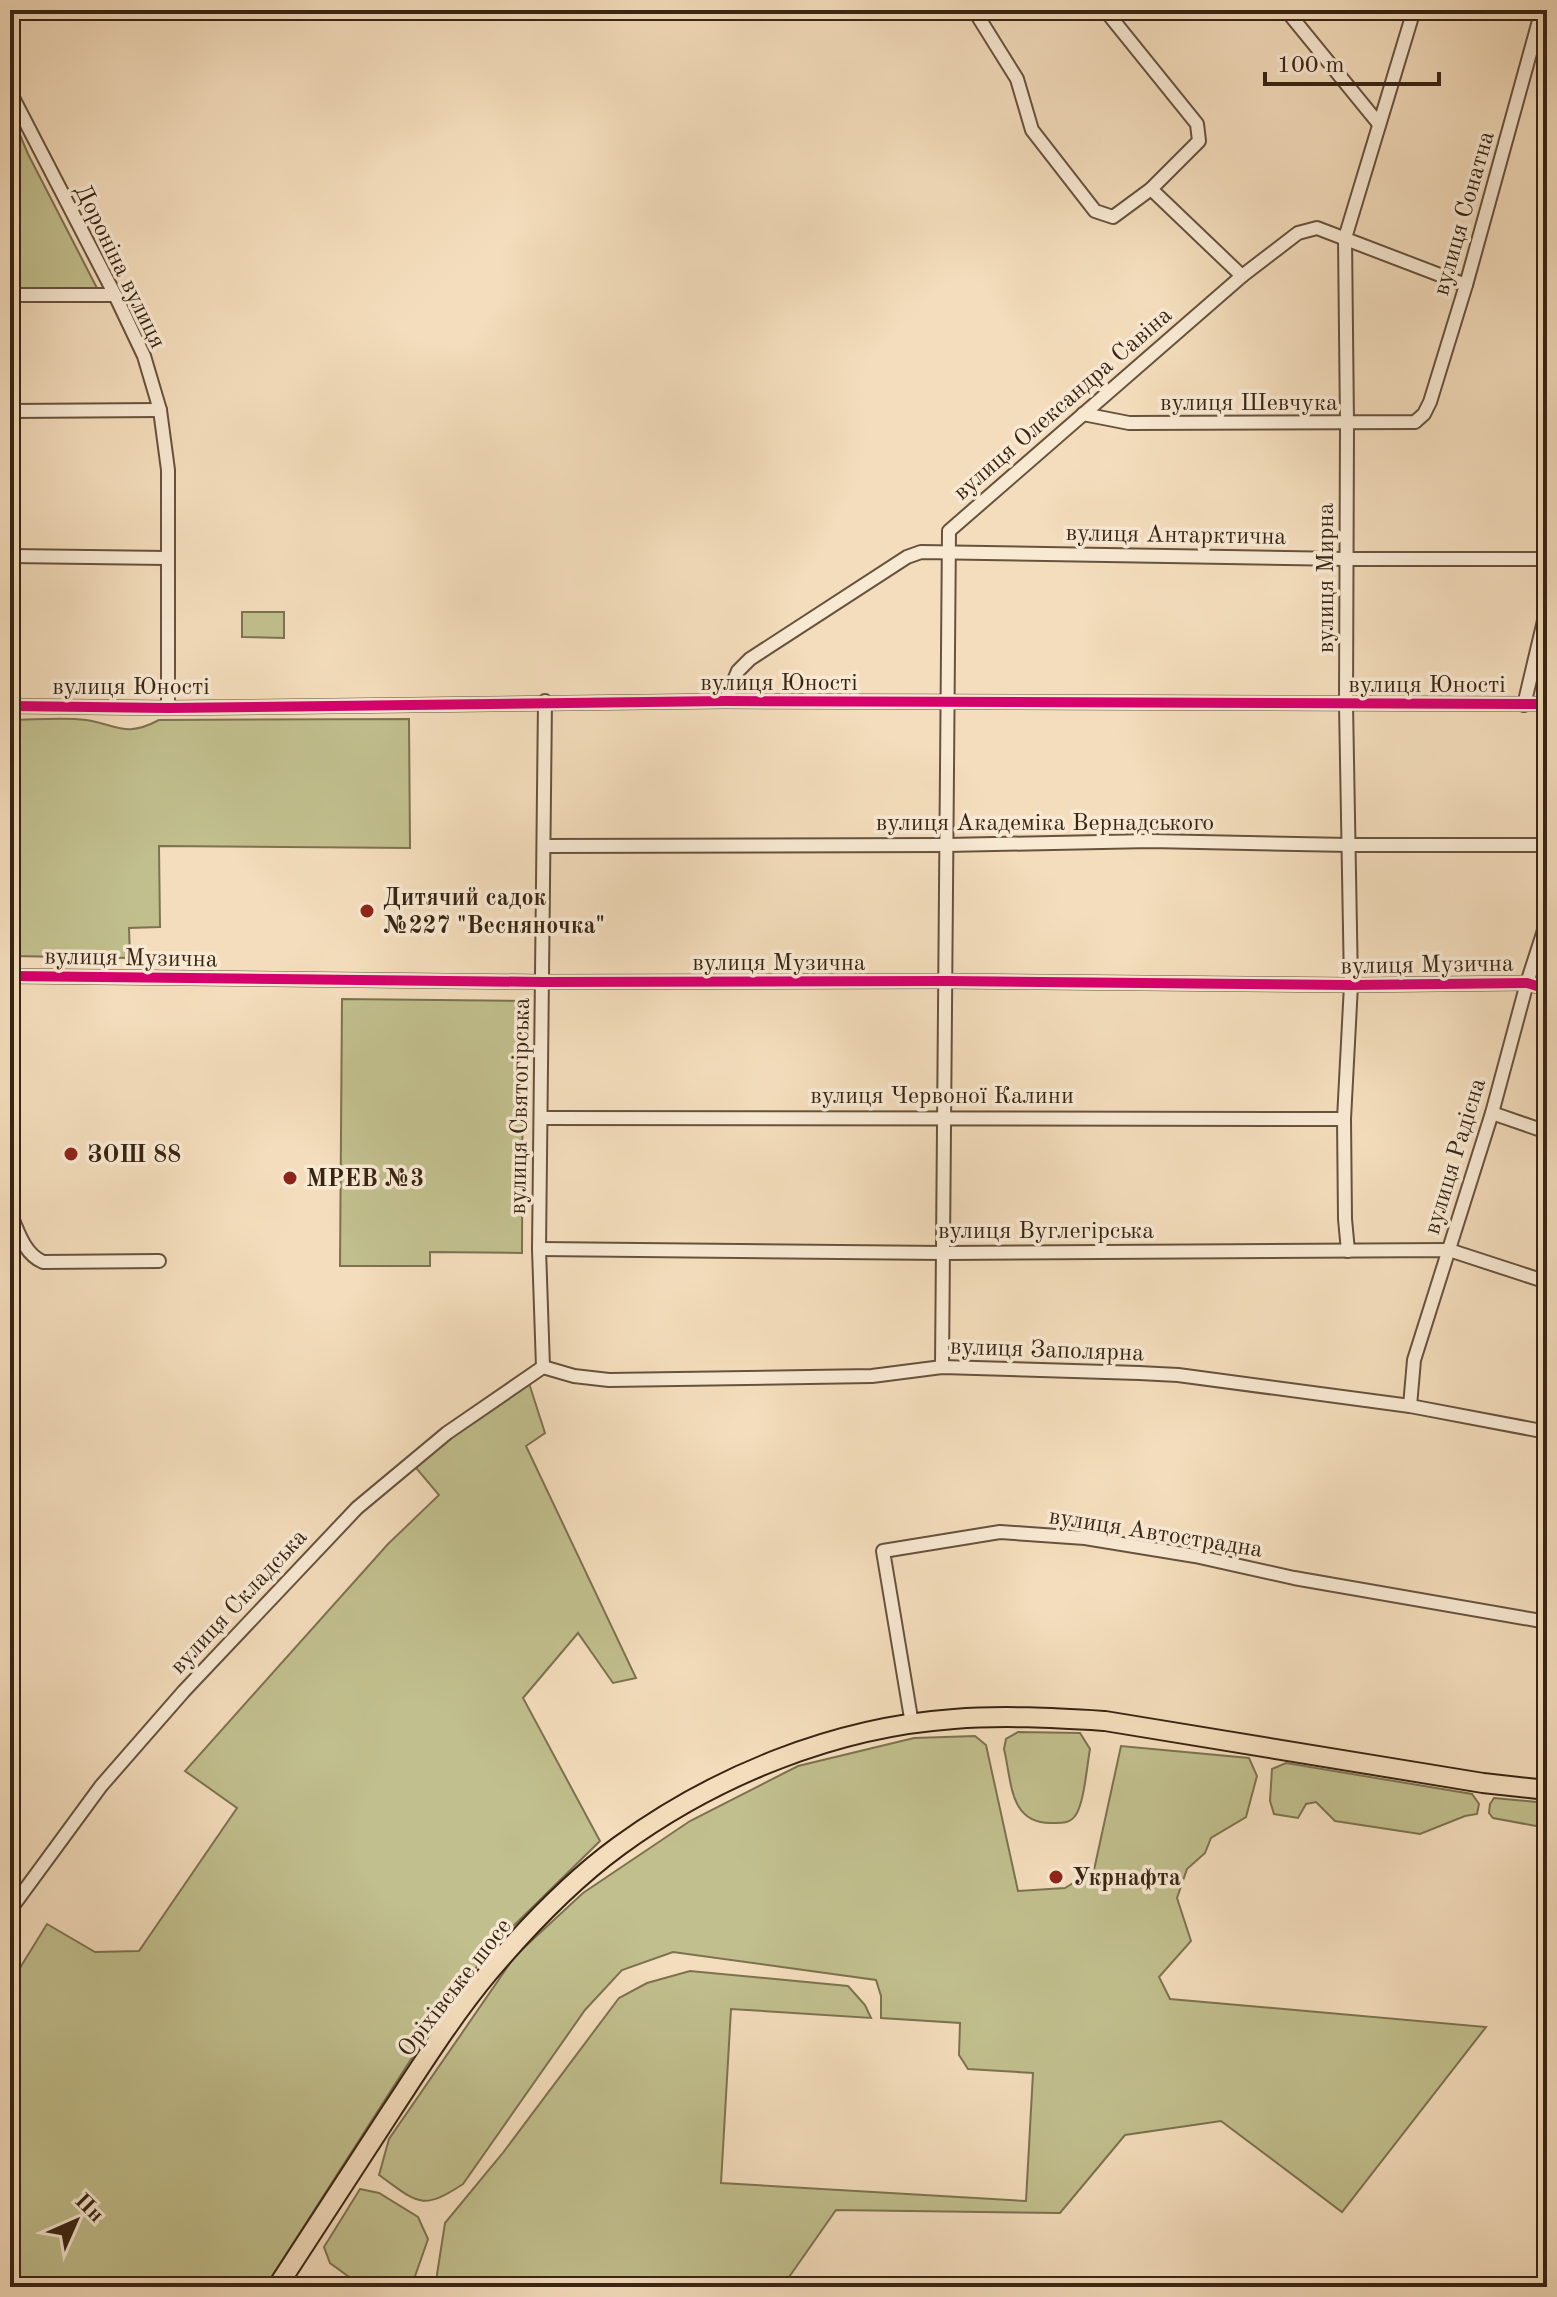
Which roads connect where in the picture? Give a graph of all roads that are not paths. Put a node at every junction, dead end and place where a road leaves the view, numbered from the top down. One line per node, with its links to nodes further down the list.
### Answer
1 (974, 10): 8 (street)
2 (1105, 10): 8 (street)
3 (1286, 10): 7 (street)
4 (1414, 10): 7 (street, вулиця Мирна)
5 (1542, 10): 11 (street, вулиця Сонатна)
6 (10, 92): 13 (street, Дороніна вулиця)
7 (1379, 124): 9 (street, вулиця Мирна)
8 (1151, 189): 10 (street)
9 (1345, 238): 10 (street, вулиця Олександра Савіна); 11 (street, вулиця Олександра Савіна); 18 (street, вулиця Мирна)
10 (1242, 276): 16 (street, вулиця Олександра Савіна)
11 (1466, 285): 17 (street, вулиця Сонатна)
12 (10, 295): 13 (street)
13 (115, 295): 14 (street, Дороніна вулиця)
14 (160, 410): 15 (street); 21 (street, Дороніна вулиця)
15 (10, 411)
16 (1083, 414): 18 (street, вулиця Шевчука); 19 (street, вулиця Олександра Савіна)
17 (1415, 422): 18 (street, вулиця Шевчука)
18 (1347, 424): 22 (street, вулиця Мирна)
19 (948, 552): 22 (street, вулиця Антарктична); 26 (street); 27 (street)
20 (10, 556): 21 (street)
21 (167, 558): 32 (street, Дороніна вулиця)
22 (1346, 559): 23 (street, вулиця Антарктична); 28 (street, вулиця Мирна)
23 (1547, 559)
24 (1547, 608): 30 (street)
25 (545, 701): 26 (street, вулиця Юності); 32 (street, вулиця Юності); 36 (street, вулиця Святогірська)
26 (725, 701): 27 (street, вулиця Юності)
27 (947, 703): 28 (street, вулиця Юності); 33 (street)
28 (1346, 704): 30 (street, вулиця Юності); 34 (street, вулиця Мирна)
29 (1547, 704): 30 (street, вулиця Юності)
30 (1524, 705)
31 (10, 706): 32 (street, вулиця Юності)
32 (168, 708)
33 (947, 845): 34 (street, вулиця Академіка Вернадського); 36 (street, вулиця Академіка Вернадського); 39 (street)
34 (1350, 845): 35 (street, вулиця Академіка Вернадського); 42 (street, вулиця Мирна)
35 (1547, 845)
36 (544, 846): 40 (street, вулиця Святогірська)
37 (1547, 921): 41 (street, вулиця Радісна)
38 (10, 976): 40 (street, вулиця Музична)
39 (947, 981): 40 (street, вулиця Музична); 42 (street, вулиця Музична); 45 (street)
40 (542, 982): 46 (street, вулиця Святогірська)
41 (1527, 983): 42 (street, вулиця Музична); 43 (street, вулиця Музична); 44 (street, вулиця Радісна)
42 (1351, 985): 47 (street, вулиця Мирна)
43 (1547, 989)
44 (1492, 1113): 48 (street); 51 (street, вулиця Радісна)
45 (945, 1117): 46 (street, вулиця Червоної Калини); 47 (street, вулиця Червоної Калини); 53 (street)
46 (541, 1118): 50 (street, вулиця Святогірська)
47 (1344, 1119): 52 (street, вулиця Мирна)
48 (1547, 1132)
49 (10, 1213): 54 (street)
50 (539, 1249): 53 (street, вулиця Вуглегірська); 56 (street, вулиця Святогірська)
51 (1449, 1250): 52 (street, вулиця Вуглегірська); 55 (street, вулиця Вуглегірська); 58 (street, вулиця Радісна)
52 (1348, 1251): 53 (street, вулиця Вуглегірська)
53 (944, 1253): 57 (street)
54 (159, 1261)
55 (1547, 1282)
56 (543, 1367): 57 (street, вулиця Заполярна); 63 (street, вулиця Складська)
57 (942, 1367): 58 (street, вулиця Заполярна)
58 (1410, 1406): 59 (street, вулиця Заполярна)
59 (1547, 1432)
60 (1547, 1622): 61 (street, вулиця Автострадна)
61 (912, 1724): 62 (highway, Оріхівське шосе); 64 (highway, Оріхівське шосе)
62 (1547, 1790)
63 (10, 1909)
64 (277, 2287)

